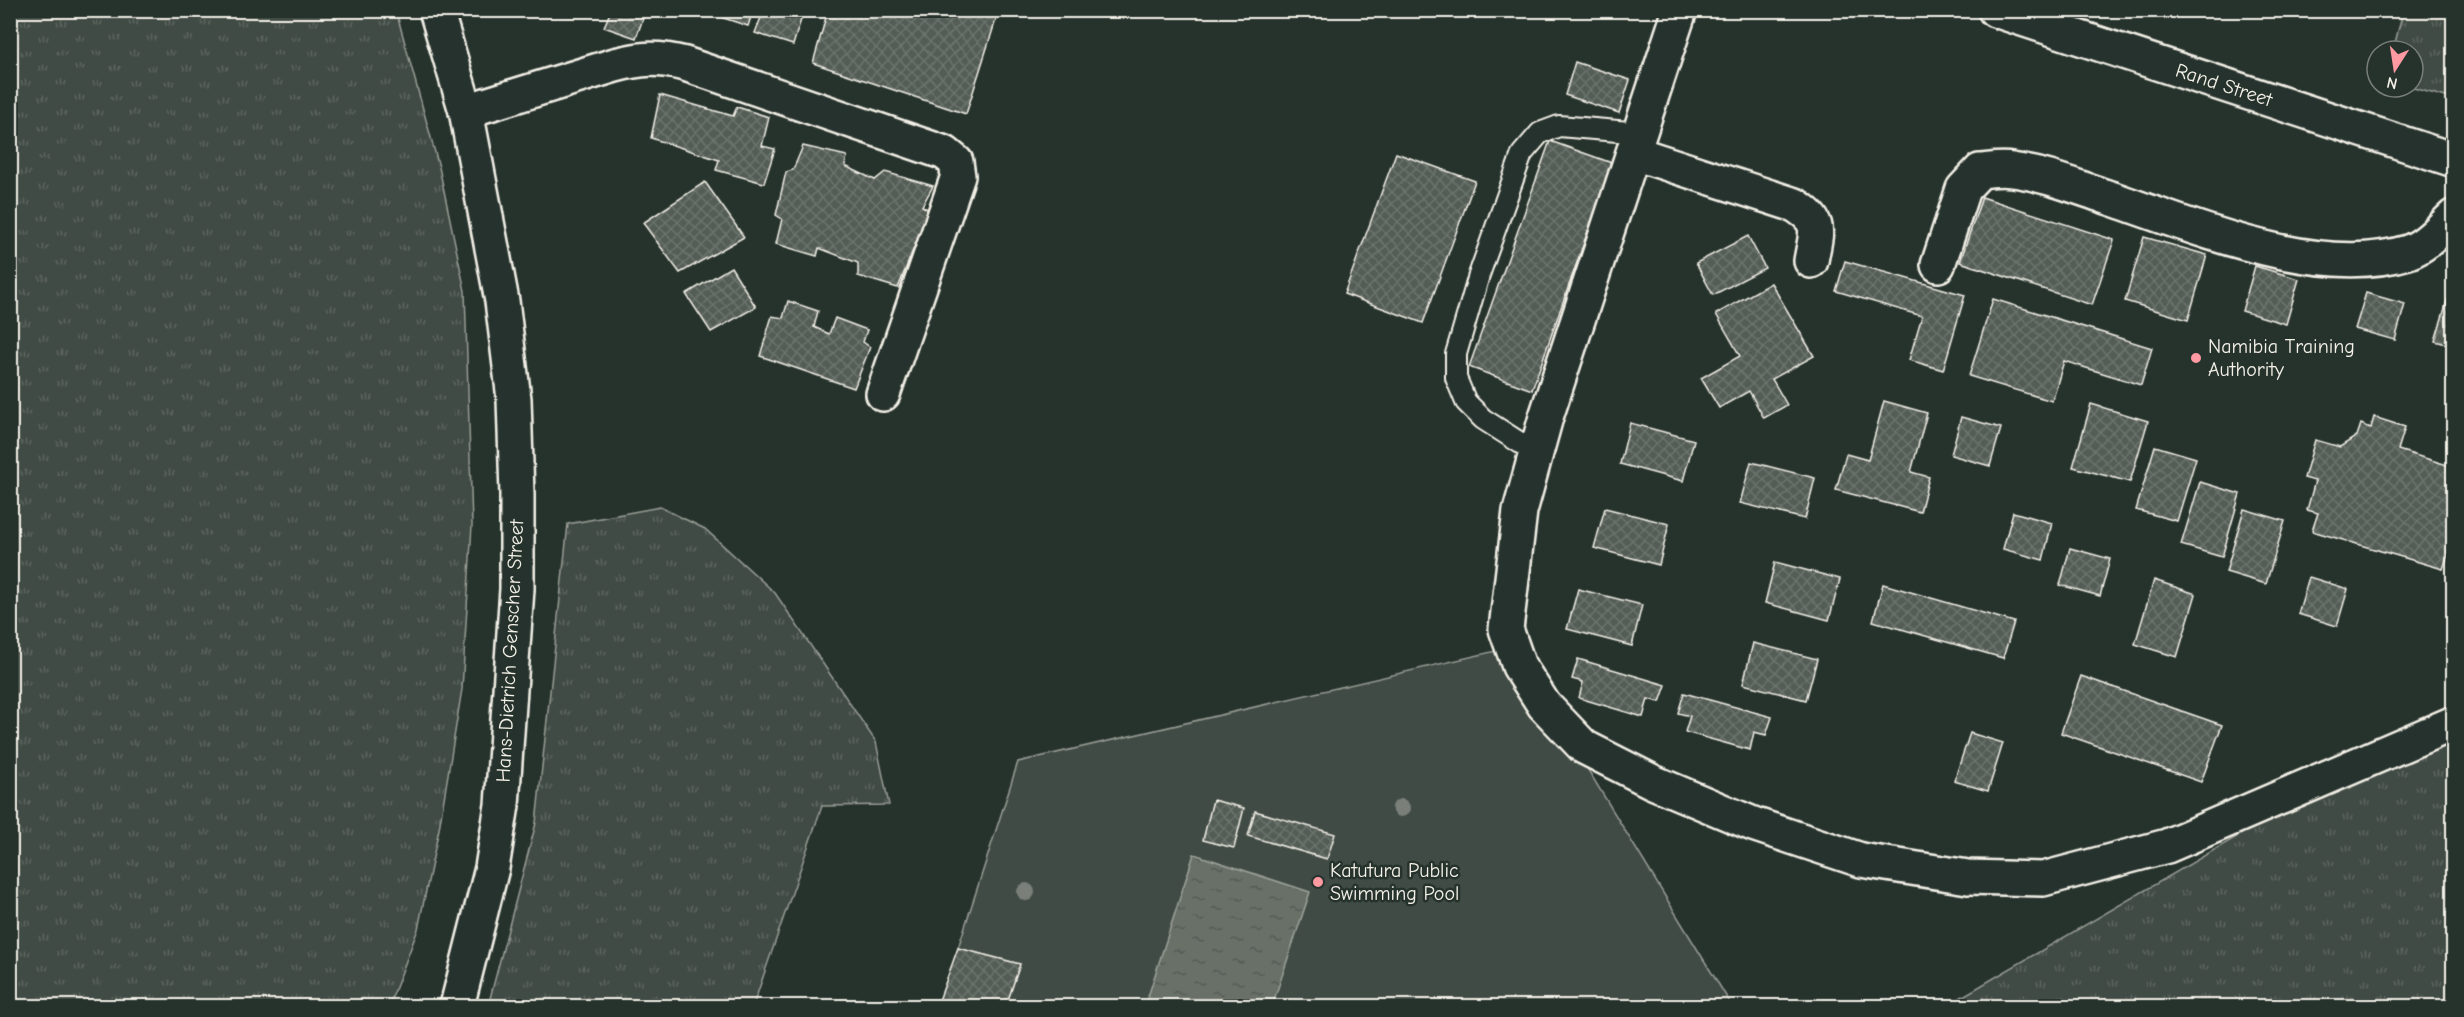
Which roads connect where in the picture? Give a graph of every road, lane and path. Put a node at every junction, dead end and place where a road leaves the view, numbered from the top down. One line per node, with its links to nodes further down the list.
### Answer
1 (436, 10): 4 (street, Hans-Dietrich Genscher Street)
2 (1680, 10): 5 (street)
3 (1995, 10): 6 (street, Rand Street)
4 (466, 111): 10 (street); 13 (street, Hans-Dietrich Genscher Street)
5 (1637, 143): 8 (street); 11 (street); 11 (lane)
6 (2454, 160)
7 (2454, 216): 9 (street)
8 (1811, 261)
9 (1938, 265)
10 (883, 394)
11 (1536, 453): 12 (street)
12 (2454, 723)
13 (457, 1006)

